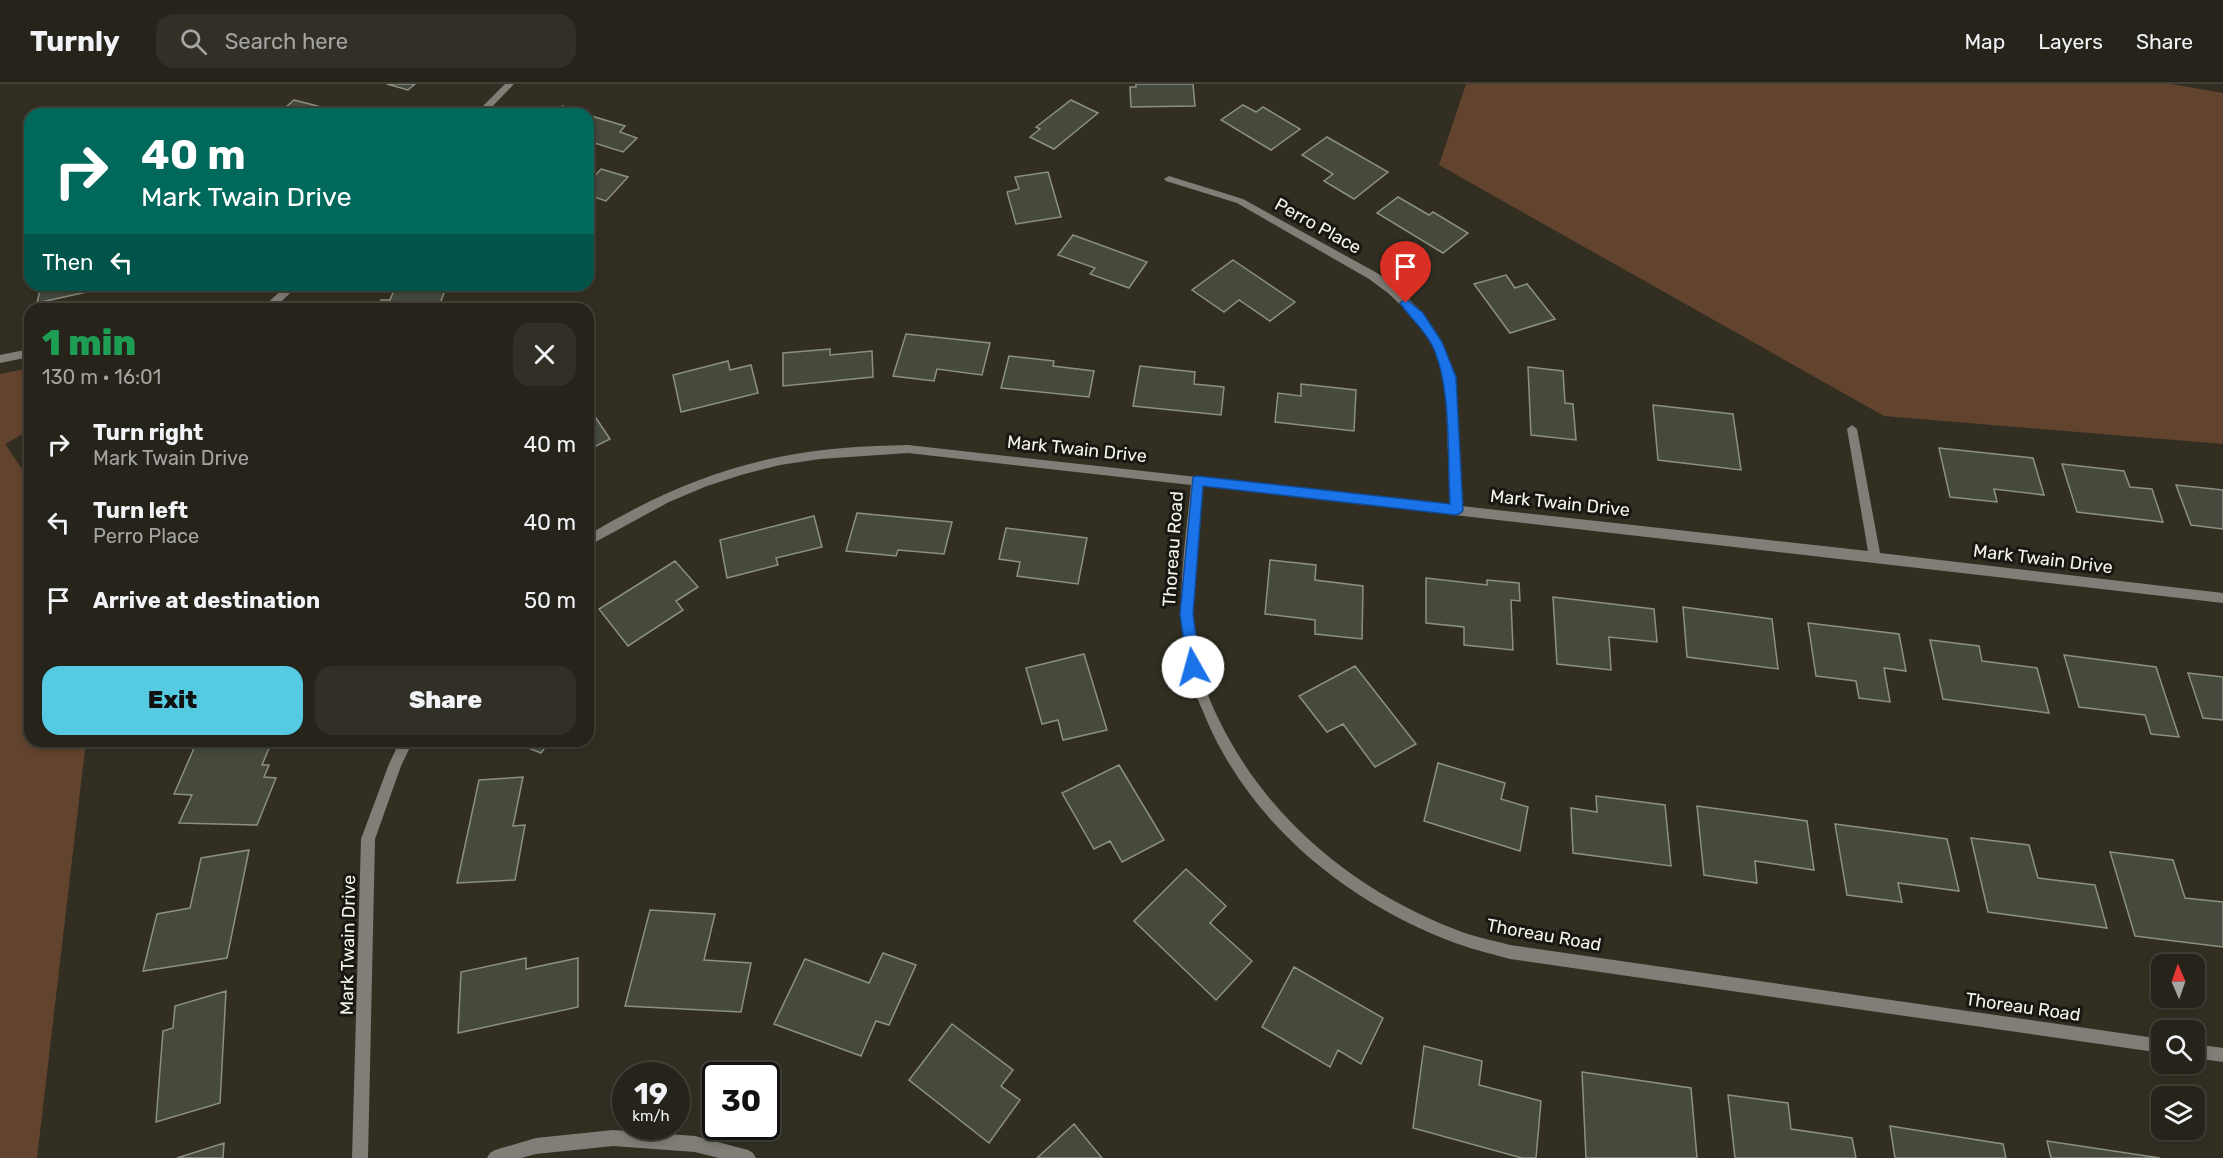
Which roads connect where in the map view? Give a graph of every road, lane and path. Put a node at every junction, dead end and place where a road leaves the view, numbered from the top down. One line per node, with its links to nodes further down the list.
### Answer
1 (510, 84): 2 (street)
2 (486, 108)
3 (1168, 179): 10 (street, Perro Place)
4 (287, 291): 5 (street)
5 (273, 303)
6 (24, 354): 7 (street)
7 (0, 358)
8 (1852, 429): 12 (street)
9 (1197, 481): 10 (street, Mark Twain Drive); 11 (street, Mark Twain Drive); 15 (street, Thoreau Road)
10 (1456, 510): 12 (street, Mark Twain Drive)
11 (594, 537)
12 (1875, 557): 13 (street, Mark Twain Drive)
13 (2223, 598)
14 (404, 747): 18 (street, Mark Twain Drive)
15 (2151, 1044)
16 (2205, 1053): 17 (street)
17 (2223, 1055)
18 (360, 1158)
19 (495, 1158): 20 (street)
20 (748, 1158)

